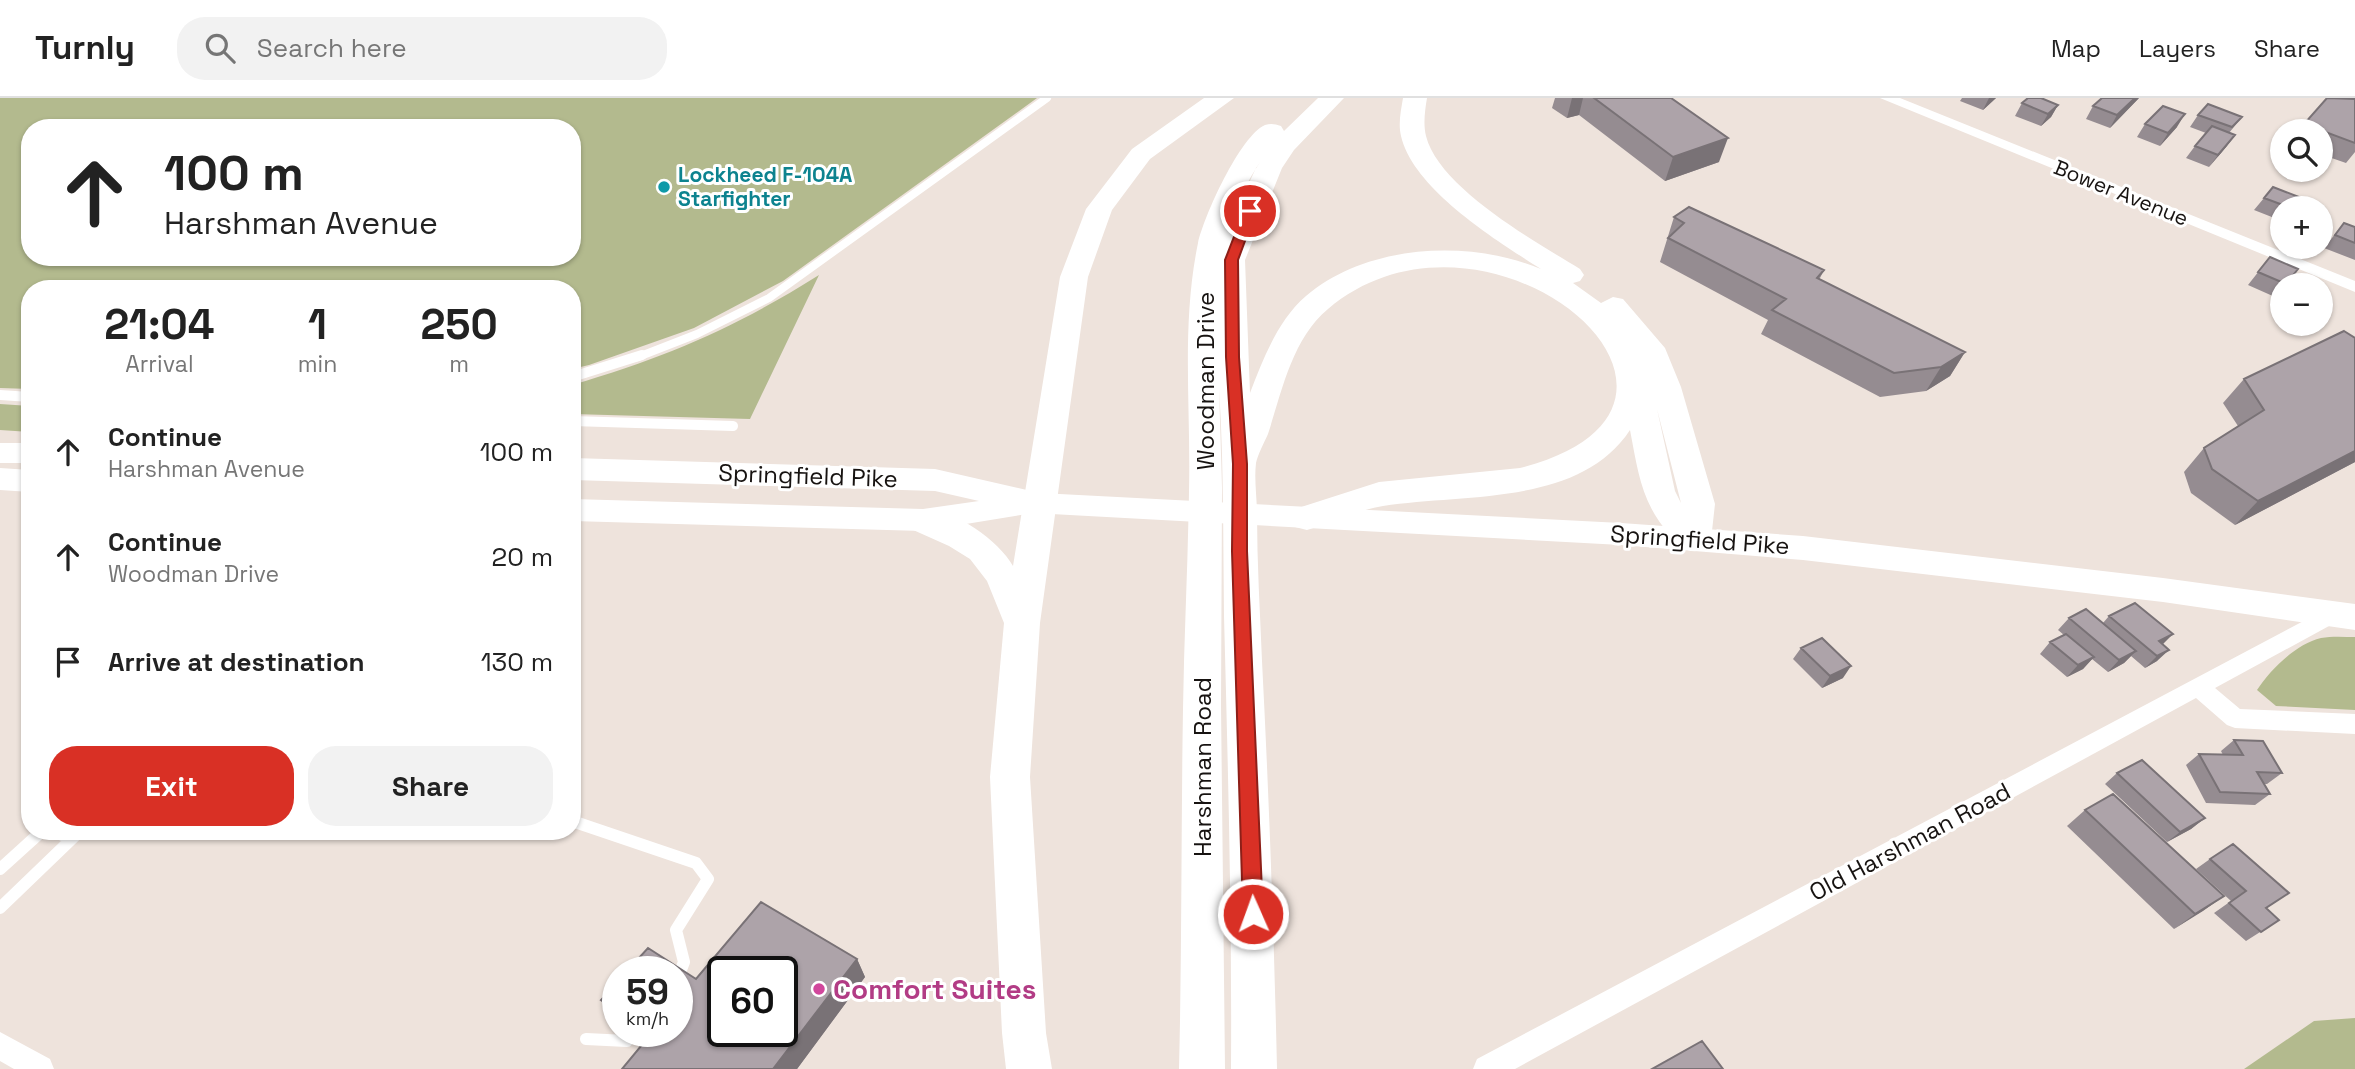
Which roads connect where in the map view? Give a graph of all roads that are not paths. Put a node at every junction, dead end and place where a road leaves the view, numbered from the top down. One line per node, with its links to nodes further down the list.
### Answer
1 (1047, 98): 9 (lane)
2 (1222, 98): 20 (main road)
3 (1305, 98): 25 (main road, Woodman Drive)
4 (1332, 98): 17 (main road, Woodman Drive)
5 (1415, 98): 24 (main road)
6 (1888, 98): 7 (street, Bower Avenue)
7 (2355, 287)
8 (1629, 369): 17 (main road); 22 (main road); 24 (main road)
9 (581, 374)
10 (0, 395): 11 (lane)
11 (21, 396)
12 (581, 421): 13 (lane)
13 (733, 426)
14 (0, 453): 15 (main road)
15 (21, 453)
16 (581, 469): 20 (main road, Springfield Pike)
17 (1240, 475): 25 (main road, Woodman Drive)
18 (0, 479): 19 (main road)
19 (21, 480)
20 (1040, 504): 22 (main road, Springfield Pike); 23 (main road, Springfield Pike); 27 (main road)
21 (581, 510): 23 (main road, Springfield Pike)
22 (1307, 518): 24 (main road, Springfield Pike)
23 (923, 520): 27 (main road)
24 (1694, 540): 26 (main road, Springfield Pike)
25 (1222, 550): 41 (main road, Harshman Road); 42 (main road, Harshman Road)
26 (2343, 616): 28 (street, Old Harshman Road)
27 (1022, 623): 40 (main road)
28 (2198, 687): 29 (street); 43 (street, Old Harshman Road)
29 (2355, 724)
30 (581, 824): 35 (lane)
31 (32, 840): 33 (lane)
32 (71, 840): 34 (lane)
33 (0, 869)
34 (0, 908)
35 (684, 956)
36 (586, 1039): 37 (lane)
37 (602, 1040)
38 (0, 1046): 39 (street)
39 (40, 1069)
40 (1029, 1069)
41 (1202, 1069)
42 (1254, 1069)
43 (1487, 1069)

